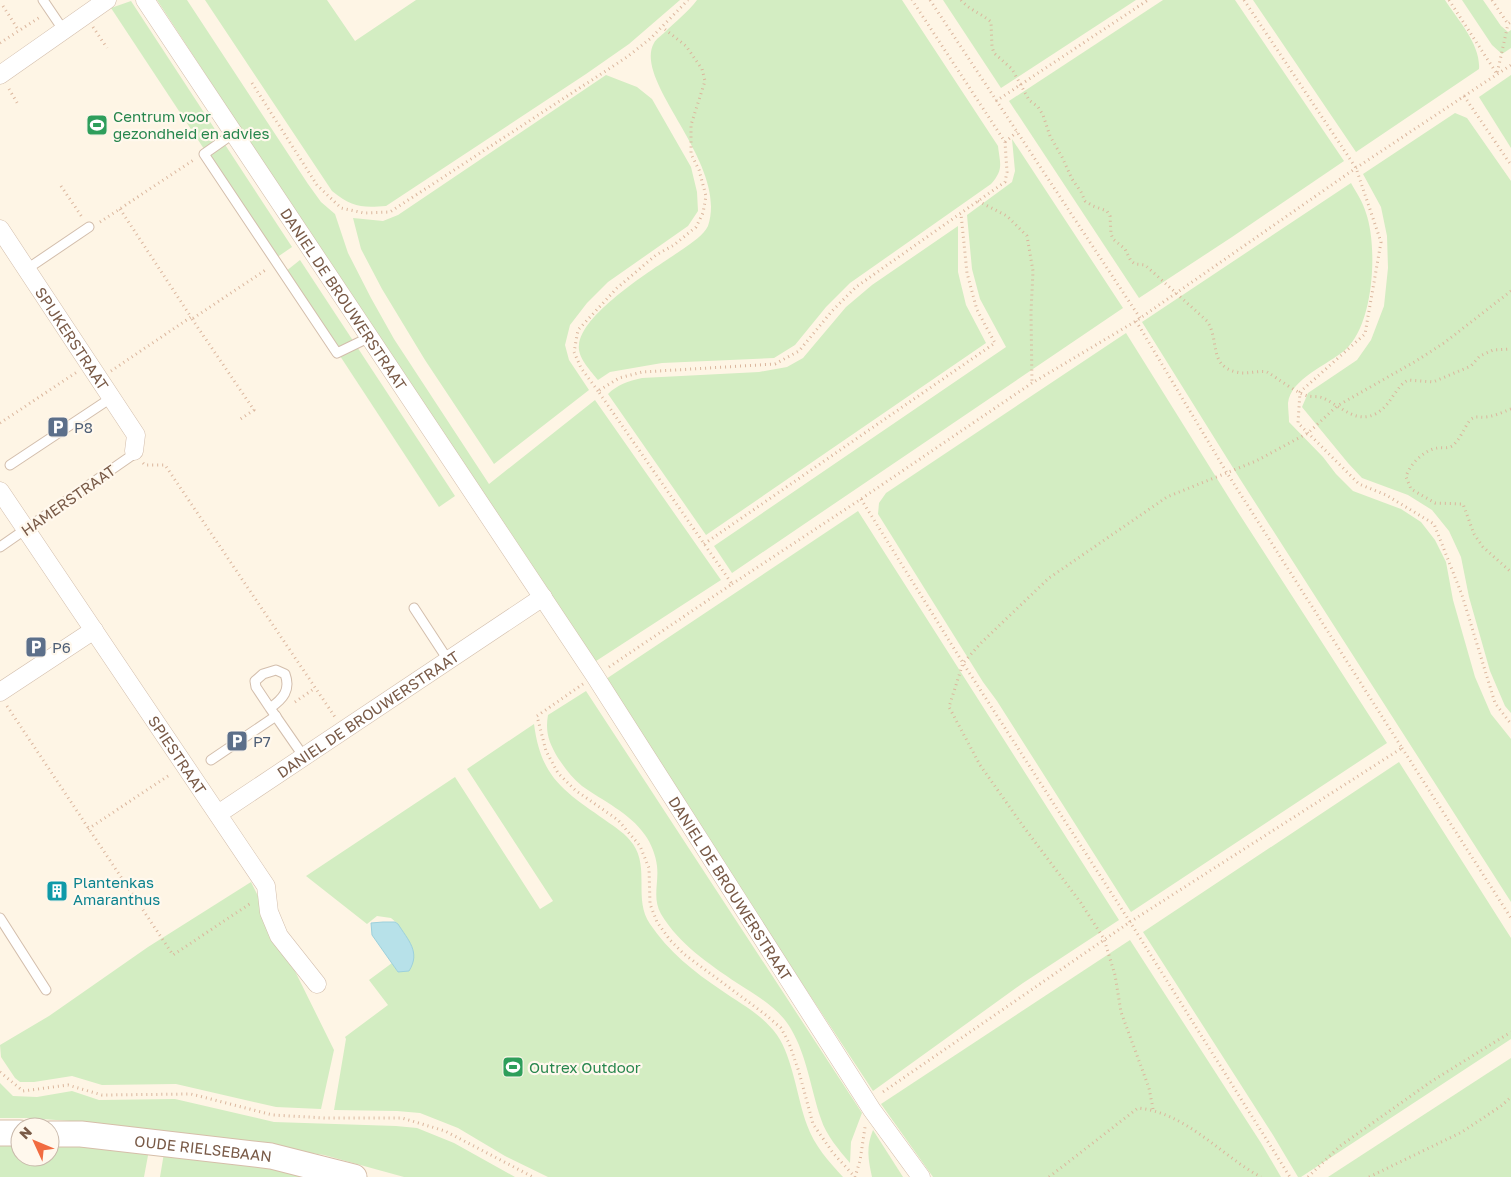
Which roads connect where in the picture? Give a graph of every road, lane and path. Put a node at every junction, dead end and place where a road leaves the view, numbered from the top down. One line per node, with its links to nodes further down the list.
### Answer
1 (43, 0): 13 (lane)
2 (107, 0): 17 (street)
3 (145, 0): 28 (street, DANIEL DE BROUWERSTRAAT)
4 (688, 0): 15 (path)
5 (912, 0): 29 (path)
6 (930, 0): 25 (path)
7 (961, 0): 23 (path)
8 (1148, 0): 23 (path)
9 (1244, 0): 32 (path)
10 (1449, 0): 20 (path)
11 (1492, 0): 14 (path)
12 (2, 6): 16 (path)
13 (50, 10): 16 (path); 17 (lane)
14 (1509, 23): 20 (path)
15 (662, 27): 22 (path); 51 (path)
16 (19, 31): 18 (path)
17 (64, 31): 21 (street)
18 (0, 43)
19 (1511, 65): 20 (path)
20 (1497, 74): 24 (path)
21 (2, 79): 26 (path)
22 (252, 83)
23 (1021, 84): 25 (path); 42 (path)
24 (1464, 96): 31 (path); 32 (path)
25 (996, 101): 27 (path)
26 (19, 106)
27 (1017, 132): 29 (path); 44 (path)
28 (234, 133): 30 (lane); 46 (street, DANIEL DE BROUWERSTRAAT)
29 (1005, 142): 34 (path)
30 (204, 154): 35 (path); 39 (lane)
31 (1511, 165)
32 (1356, 168): 42 (path); 52 (path)
33 (61, 186): 37 (path)
34 (978, 201): 36 (path); 50 (path)
35 (120, 209): 37 (path); 43 (path)
36 (961, 213): 51 (path); 65 (path)
37 (89, 227): 40 (lane)
38 (0, 230): 40 (street, SPIJKERSTRAAT)
39 (277, 263): 43 (path); 46 (lane)
40 (27, 269): 48 (street, SPIJKERSTRAAT)
41 (1511, 290): 54 (path)
42 (1176, 292): 44 (path); 52 (path)
43 (191, 318): 49 (path); 56 (path)
44 (1140, 318): 45 (path)
45 (1136, 321): 50 (path); 61 (path)
46 (370, 337): 69 (street, DANIEL DE BROUWERSTRAAT)
47 (1511, 349): 54 (path)
48 (89, 364): 49 (street, SPIJKERSTRAAT); 57 (path)
49 (99, 379): 53 (street, SPIJKERSTRAAT)
50 (1032, 383): 63 (path)
51 (598, 391): 65 (path)
52 (1300, 392): 54 (path); 58 (path)
53 (111, 398): 59 (street, SPIJKERSTRAAT); 60 (lane)
54 (1336, 406): 58 (path)
55 (1511, 409): 67 (path)
56 (239, 420)
57 (0, 423)
58 (1308, 433): 61 (path); 78 (path)
59 (134, 451): 64 (lane, HAMERSTRAAT); 79 (path)
60 (10, 465)
61 (1227, 473): 73 (path); 80 (path)
62 (0, 491): 64 (street, SPIESTRAAT)
63 (860, 499): 68 (path); 73 (path)
64 (26, 530): 66 (lane, HAMERSTRAAT); 71 (street, SPIESTRAAT)
65 (704, 544): 68 (path)
66 (0, 547)
67 (1511, 572)
68 (732, 584): 74 (path)
69 (543, 597): 72 (street, DANIEL DE BROUWERSTRAAT); 74 (street, DANIEL DE BROUWERSTRAAT)
70 (414, 608): 72 (lane)
71 (94, 630): 75 (street); 83 (street, SPIESTRAAT)
72 (448, 660): 79 (street, DANIEL DE BROUWERSTRAAT)
73 (963, 664): 89 (path); 90 (path)
74 (595, 676): 97 (street, DANIEL DE BROUWERSTRAAT); 97 (path)
75 (3, 697): 85 (path)
76 (270, 708): 77 (lane)
77 (276, 716): 81 (lane); 82 (lane)
78 (1511, 724)
79 (344, 730): 81 (street, DANIEL DE BROUWERSTRAAT)
80 (1402, 748): 88 (path); 89 (path)
81 (304, 757): 84 (street, DANIEL DE BROUWERSTRAAT)
82 (211, 760)
83 (184, 765): 84 (street, SPIESTRAAT); 85 (path)
84 (218, 814): 86 (street, SPIESTRAAT)
85 (88, 829): 86 (path)
86 (266, 893): 91 (street, SPIESTRAAT)
87 (0, 918): 92 (lane)
88 (1511, 918)
89 (1130, 922): 90 (path); 104 (path)
90 (1104, 939): 96 (path); 97 (path)
91 (317, 984)
92 (46, 990)
93 (1511, 1032): 105 (path)
94 (0, 1072): 100 (path)
95 (1511, 1097): 106 (path)
96 (1153, 1109): 102 (path); 103 (path)
97 (872, 1110): 101 (street, DANIEL DE BROUWERSTRAAT)
98 (60, 1134): 99 (street, OUDE RIELSEBAAN)
99 (354, 1177)
100 (533, 1177)
101 (921, 1177)
102 (1049, 1177)
103 (1261, 1177)
104 (1290, 1177)
105 (1308, 1177)
106 (1368, 1177)

